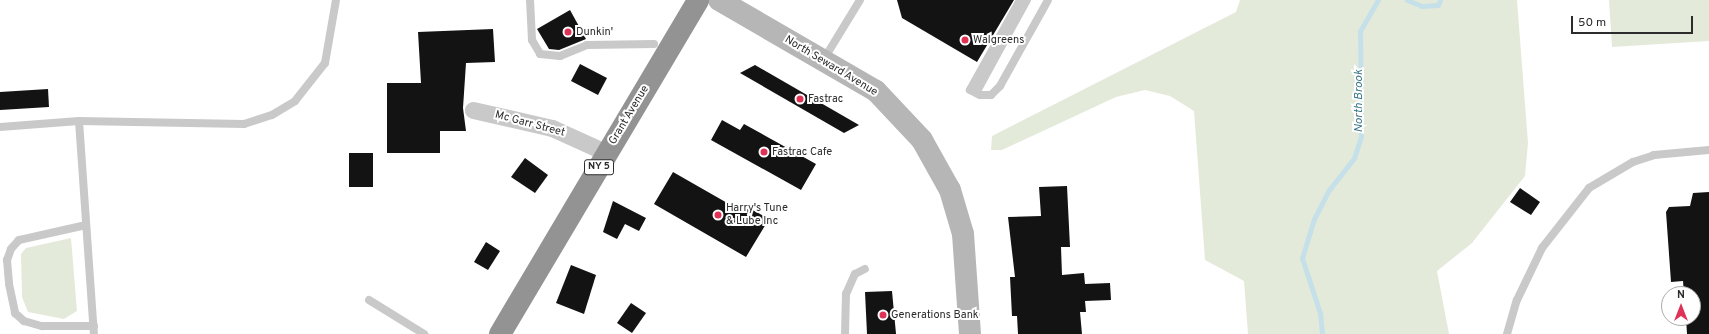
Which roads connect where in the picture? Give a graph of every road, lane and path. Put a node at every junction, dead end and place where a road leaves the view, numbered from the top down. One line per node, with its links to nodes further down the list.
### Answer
1 (336, 0): 13 (lane)
2 (530, 0): 9 (lane)
3 (698, 0): 16 (highway, Grant Avenue / NY 5)
4 (719, 0): 10 (street, North Seward Avenue)
5 (860, 0): 10 (lane)
6 (1020, 0): 11 (lane)
7 (1027, 0): 11 (lane)
8 (1048, 0): 11 (lane)
9 (654, 44)
10 (824, 59): 26 (street, North Seward Avenue)
11 (973, 92)
12 (473, 110): 16 (street, Mc Garr Street)
13 (79, 121): 14 (lane); 17 (lane)
14 (0, 127)
15 (1709, 150): 27 (lane)
16 (607, 153): 23 (highway, Grant Avenue / NY 5)
17 (86, 225): 21 (lane); 21 (lane)
18 (864, 269): 20 (lane)
19 (369, 300): 22 (lane)
20 (846, 323): 24 (lane); 25 (lane)
21 (94, 330)
22 (424, 334)
23 (500, 334)
24 (845, 334)
25 (850, 334)
26 (970, 334)
27 (1507, 334)

